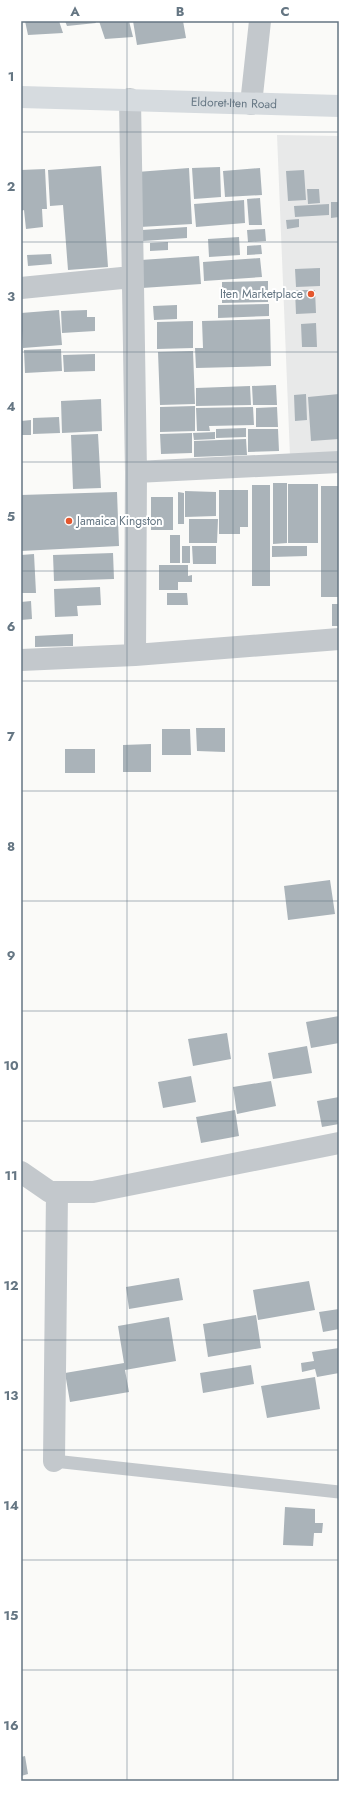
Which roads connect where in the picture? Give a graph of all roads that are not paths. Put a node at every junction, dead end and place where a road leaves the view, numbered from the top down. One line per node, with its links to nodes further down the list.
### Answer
1 (260, 21): 4 (street)
2 (21, 97): 3 (main road, Eldoret-Iten Road)
3 (130, 99): 4 (main road, Eldoret-Iten Road); 6 (street)
4 (251, 104): 5 (main road, Eldoret-Iten Road)
5 (339, 106)
6 (132, 277): 7 (street); 9 (street)
7 (21, 288)
8 (339, 462): 9 (street)
9 (136, 472): 11 (street)
10 (339, 639): 11 (street)
11 (135, 655): 12 (street)
12 (21, 660)
13 (339, 1143): 15 (street)
14 (21, 1172): 15 (street)
15 (57, 1192): 16 (street)
16 (54, 1461): 17 (lane)
17 (339, 1492)

